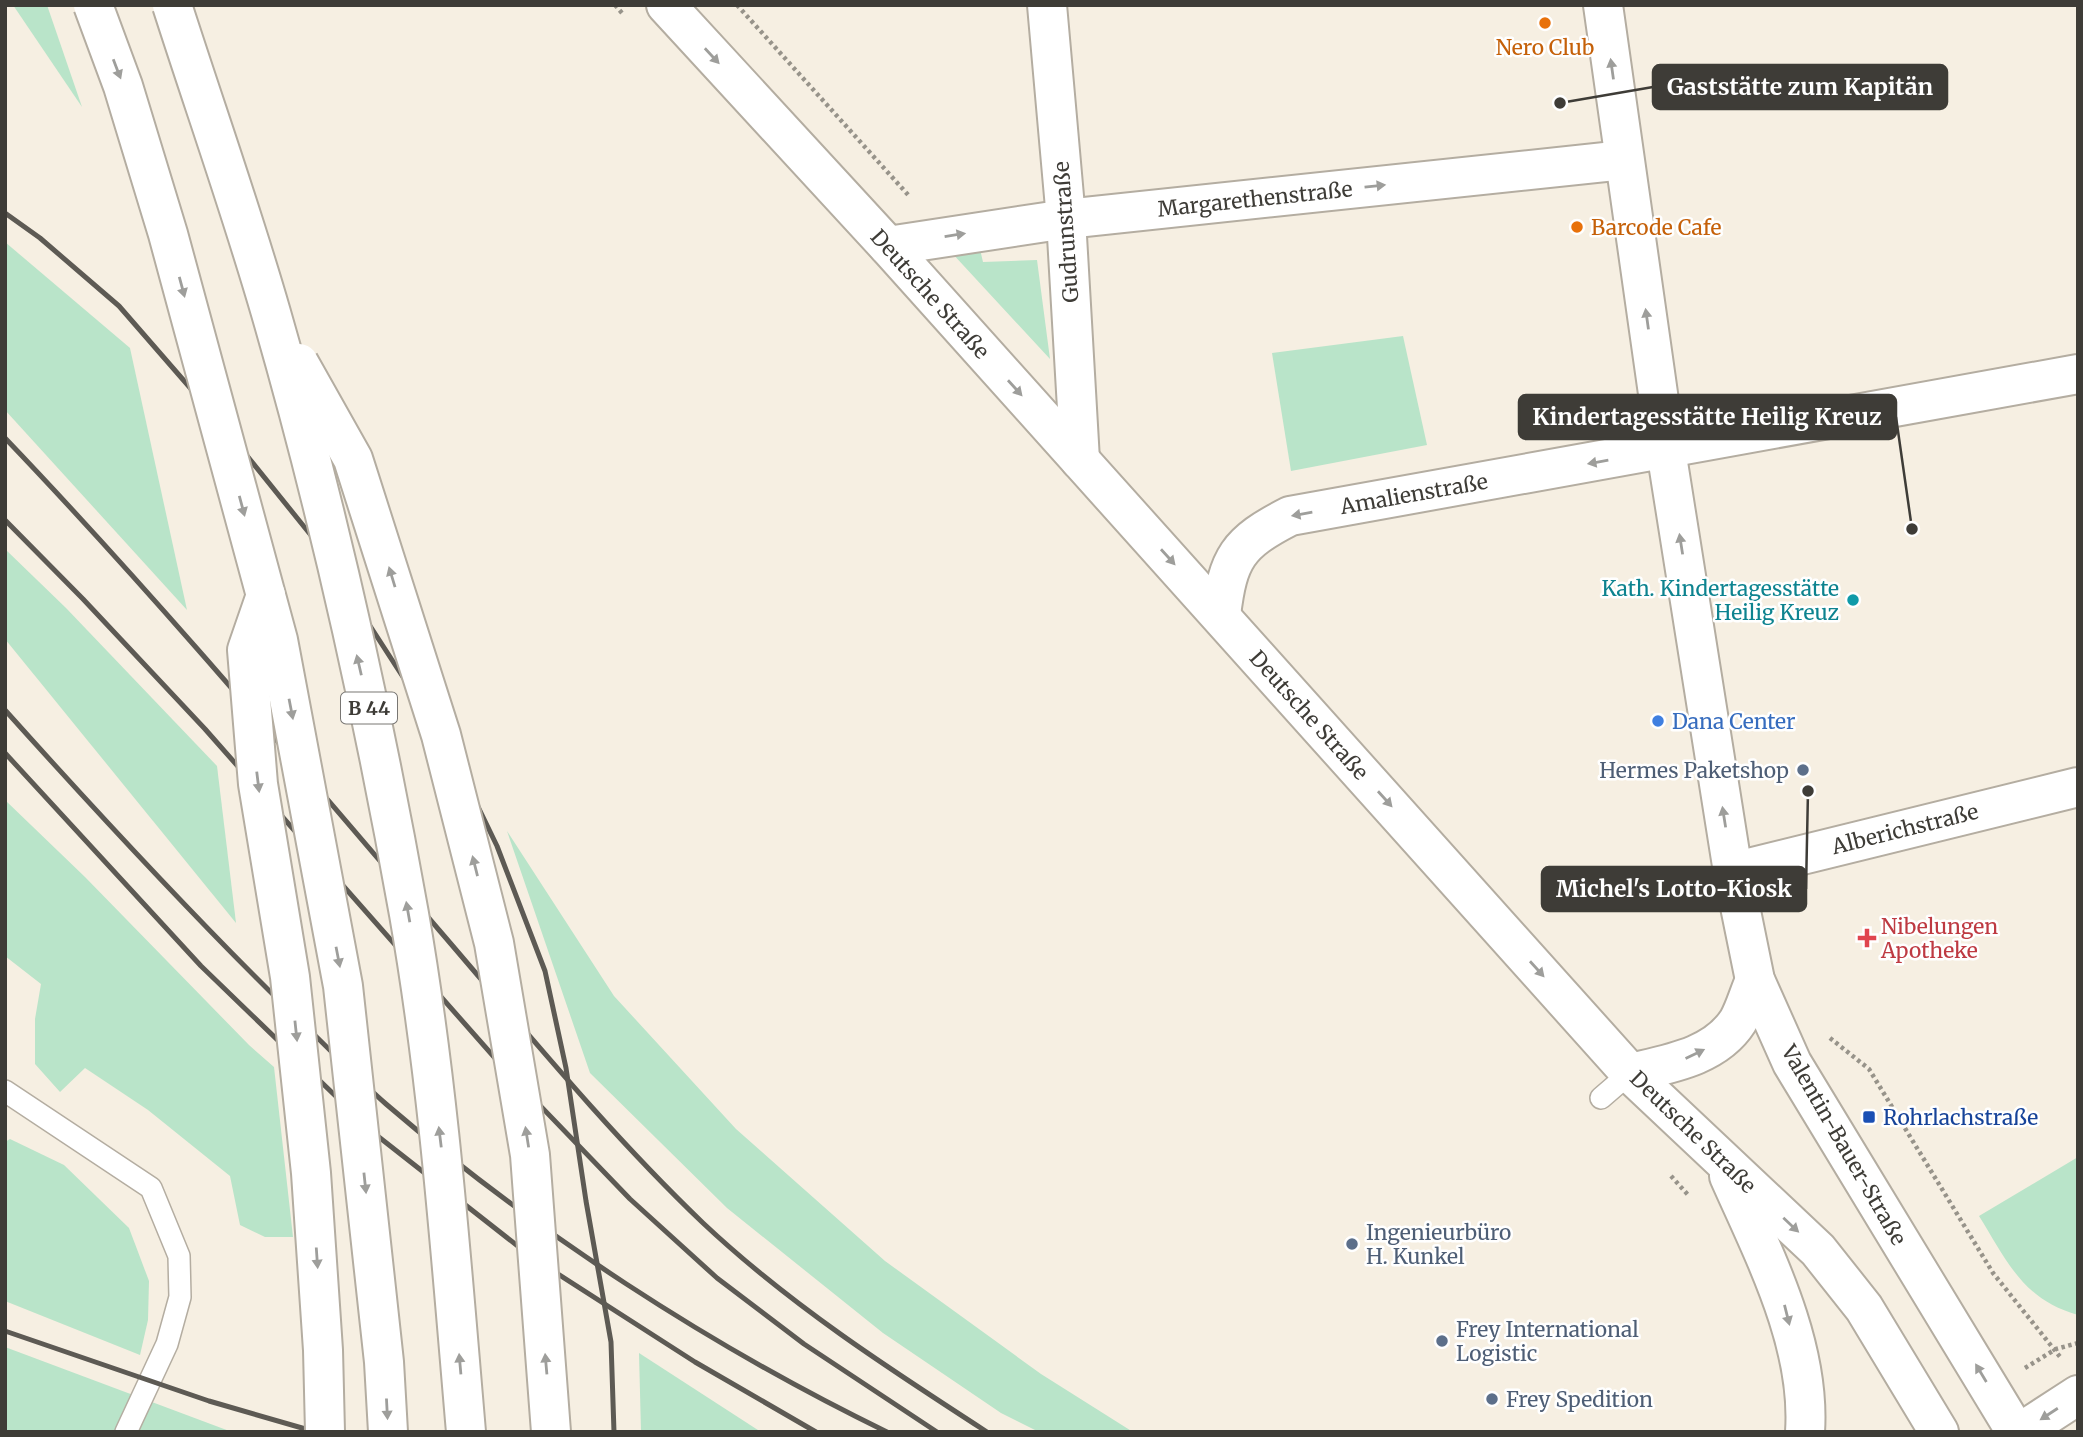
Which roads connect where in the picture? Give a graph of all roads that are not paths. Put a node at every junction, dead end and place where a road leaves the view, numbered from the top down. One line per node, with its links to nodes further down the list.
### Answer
1 (93, 5): 13 (main road, one-way to 13, bridge)
2 (172, 5): 9 (main road, B 44, bridge)
3 (666, 5): 8 (main road, Deutsche Straße, one-way to 8)
4 (1047, 5): 7 (main road, Gudrunstraße)
5 (1603, 5): 6 (main road, Valentin-Bauer-Straße, one-way to 5)
6 (1624, 160): 7 (main road, Margarethenstraße, one-way to 6); 11 (main road, Valentin-Bauer-Straße, one-way to 6)
7 (1066, 219): 8 (main road, Margarethenstraße, one-way to 7); 12 (main road, Gudrunstraße)
8 (888, 246): 12 (main road, Deutsche Straße, one-way to 12)
9 (271, 312): 26 (main road, B 44, one-way to 9, bridge); 27 (main road, one-way to 9, bridge)
10 (2078, 374): 11 (main road, Amalienstraße)
11 (1666, 450): 14 (main road, Amalienstraße, one-way to 14); 16 (main road, Valentin-Bauer-Straße, one-way to 11)
12 (1080, 460): 14 (main road, Deutsche Straße, one-way to 14)
13 (266, 595): 24 (main road, one-way to 24, bridge); 25 (main road, one-way to 25, bridge)
14 (1220, 615): 18 (main road, Deutsche Straße, one-way to 18)
15 (2078, 787): 16 (main road, Alberichstraße)
16 (1733, 872): 17 (main road, Valentin-Bauer-Straße)
17 (1755, 980): 18 (main road, one-way to 17); 30 (main road, Valentin-Bauer-Straße, one-way to 17)
18 (1630, 1073): 20 (lane); 21 (main road, Deutsche Straße)
19 (5, 1091): 23 (lane)
20 (1601, 1098)
21 (1723, 1162): 28 (main road, one-way to 28); 29 (main road, Deutsche Straße, one-way to 29)
22 (2078, 1395): 30 (main road, one-way to 30)
23 (125, 1432)
24 (325, 1432)
25 (388, 1432)
26 (466, 1432)
27 (551, 1432)
28 (1805, 1432)
29 (1939, 1432)
30 (2018, 1432)

